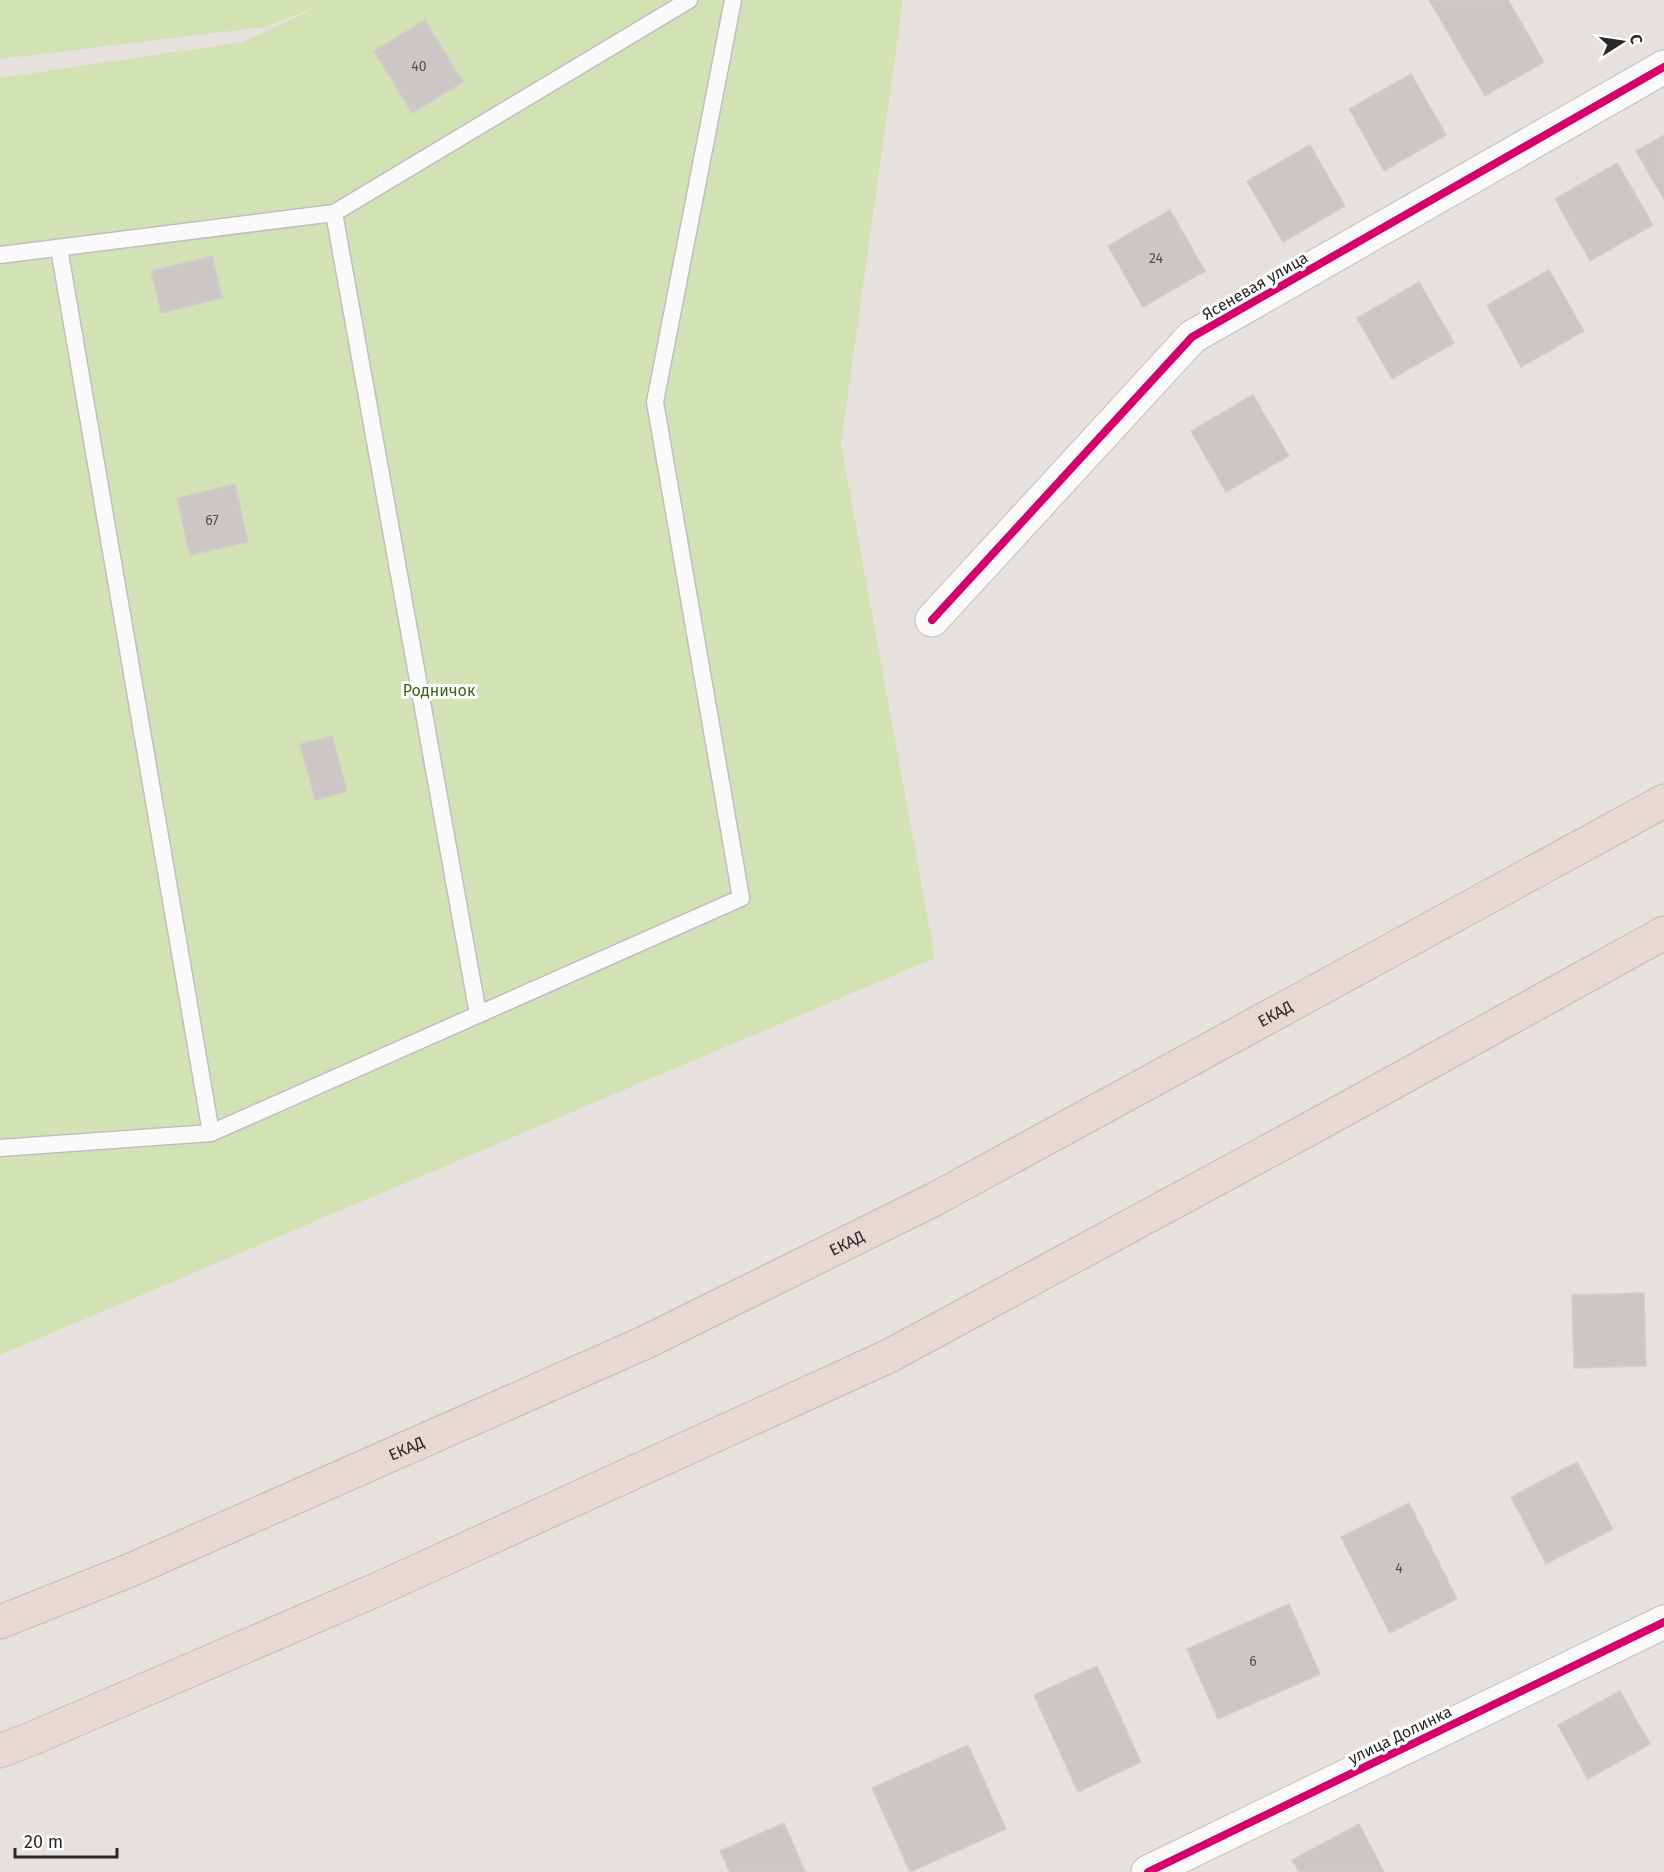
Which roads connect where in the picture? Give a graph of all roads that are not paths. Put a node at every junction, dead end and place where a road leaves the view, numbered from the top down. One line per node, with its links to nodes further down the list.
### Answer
1 (688, 0): 4 (lane)
2 (733, 0): 10 (lane)
3 (1664, 67): 7 (street, Ясеневая улица)
4 (334, 213): 5 (lane); 10 (lane)
5 (59, 248): 6 (lane); 11 (lane)
6 (0, 255)
7 (932, 620)
8 (1664, 801): 13 (highway, ЕКАД)
9 (1664, 933): 15 (highway)
10 (478, 1014): 11 (lane)
11 (211, 1133): 12 (lane)
12 (0, 1148)
13 (0, 1622)
14 (1664, 1622): 16 (street, улица Долинка)
15 (0, 1751)
16 (1148, 1872)

